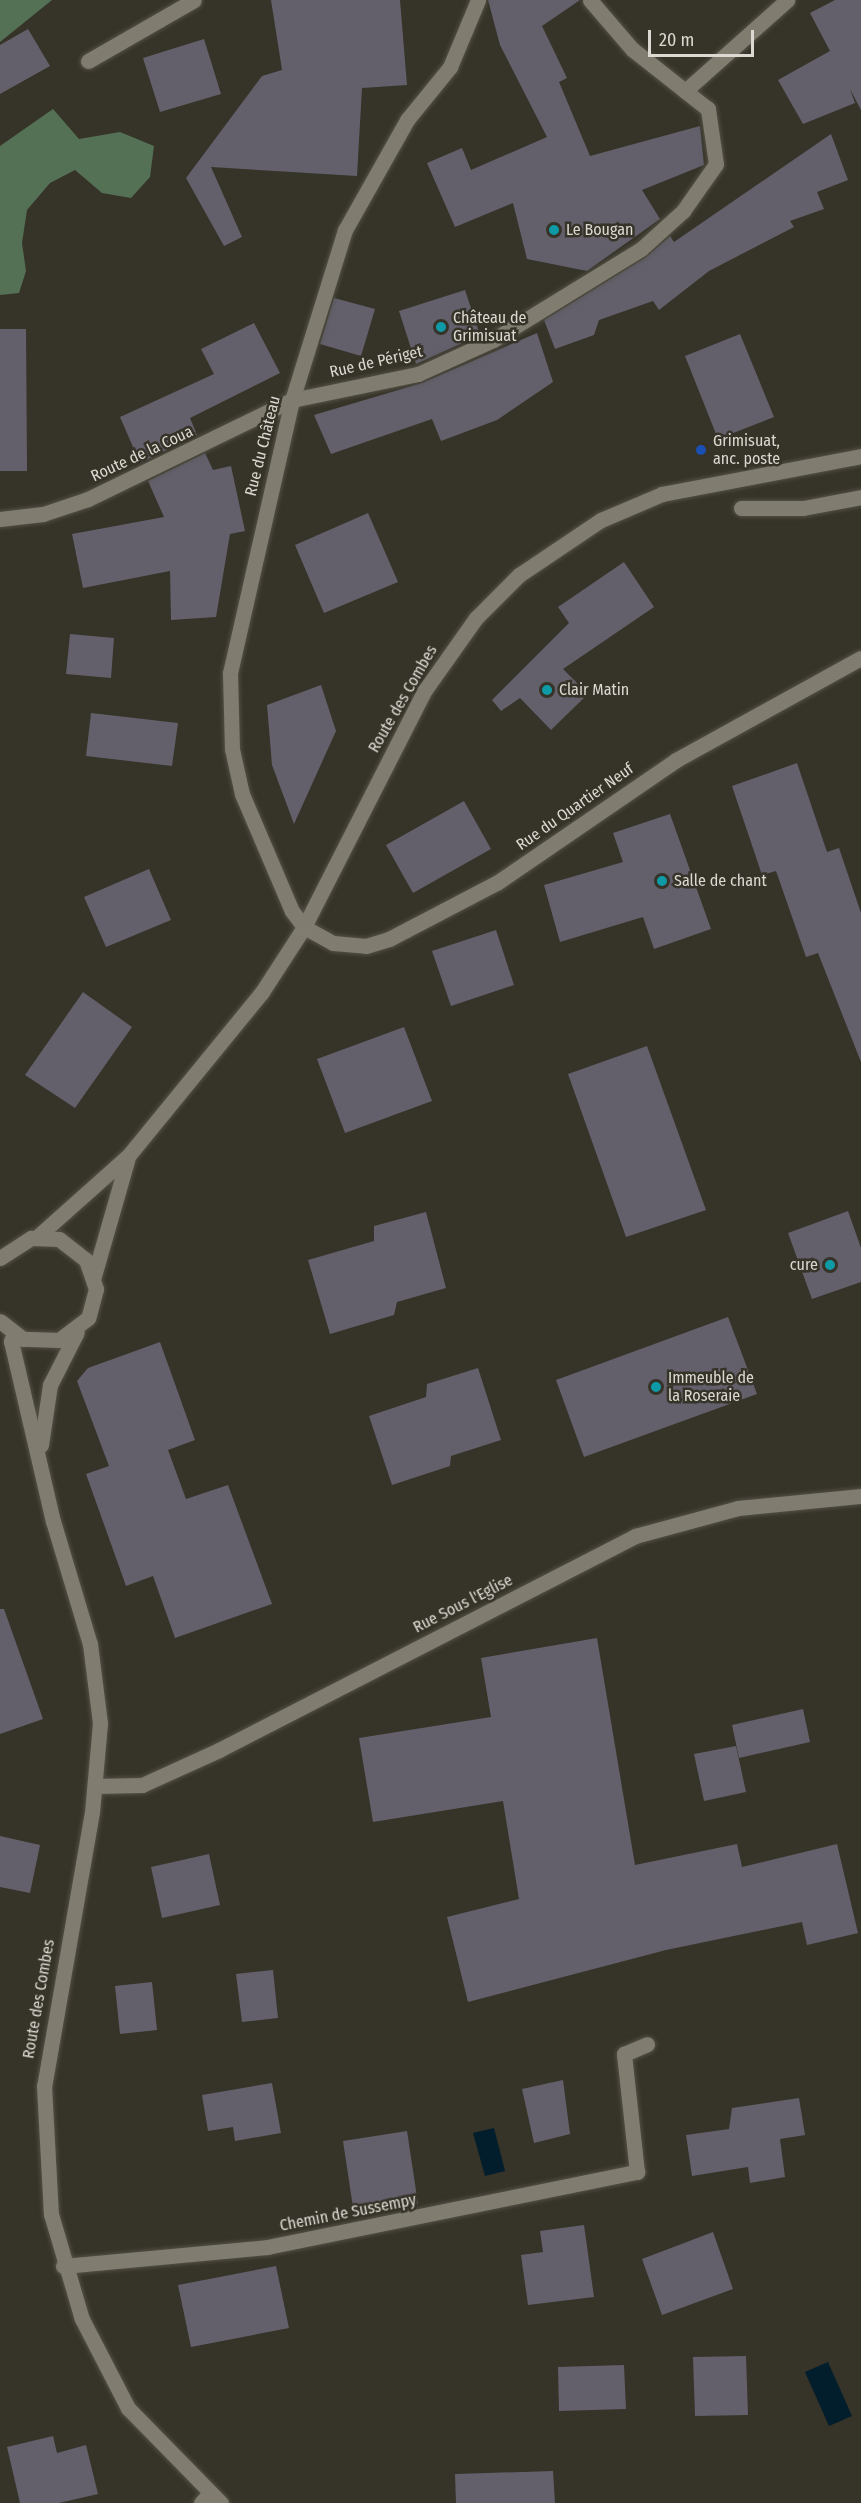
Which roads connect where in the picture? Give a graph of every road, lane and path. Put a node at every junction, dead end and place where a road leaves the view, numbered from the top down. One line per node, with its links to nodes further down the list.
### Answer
1 (194, 0): 5 (street)
2 (478, 0): 7 (street, Rue du Château)
3 (590, 0): 6 (street, Rue de Périget)
4 (787, 0): 6 (street)
5 (88, 61)
6 (685, 91): 7 (street, Rue de Périget)
7 (292, 400): 11 (street, Route de la Coua); 13 (street, Rue du Château)
8 (861, 456): 13 (street, Route des Combes)
9 (861, 497): 10 (street)
10 (741, 508)
11 (0, 519)
12 (861, 658): 13 (street, Rue du Quartier Neuf)
13 (303, 927): 14 (street, Route des Combes)
14 (129, 1155): 15 (street, Route des Combes); 17 (street, Route des Combes)
15 (37, 1237): 16 (street, Route des Combes); 17 (street)
16 (0, 1258)
17 (94, 1276): 19 (street, Route des Combes)
18 (0, 1321): 20 (street)
19 (80, 1327): 20 (street); 21 (street, Route des Combes)
20 (8, 1340): 21 (street, Route des Combes)
21 (40, 1457): 23 (street, Route des Combes)
22 (861, 1496): 23 (street, Rue Sous l'Eglise)
23 (95, 1786): 25 (street, Route des Combes)
24 (647, 2044): 25 (street, Chemin de Sussempy)
25 (63, 2266): 26 (street, Route des Combes)
26 (211, 2500)

